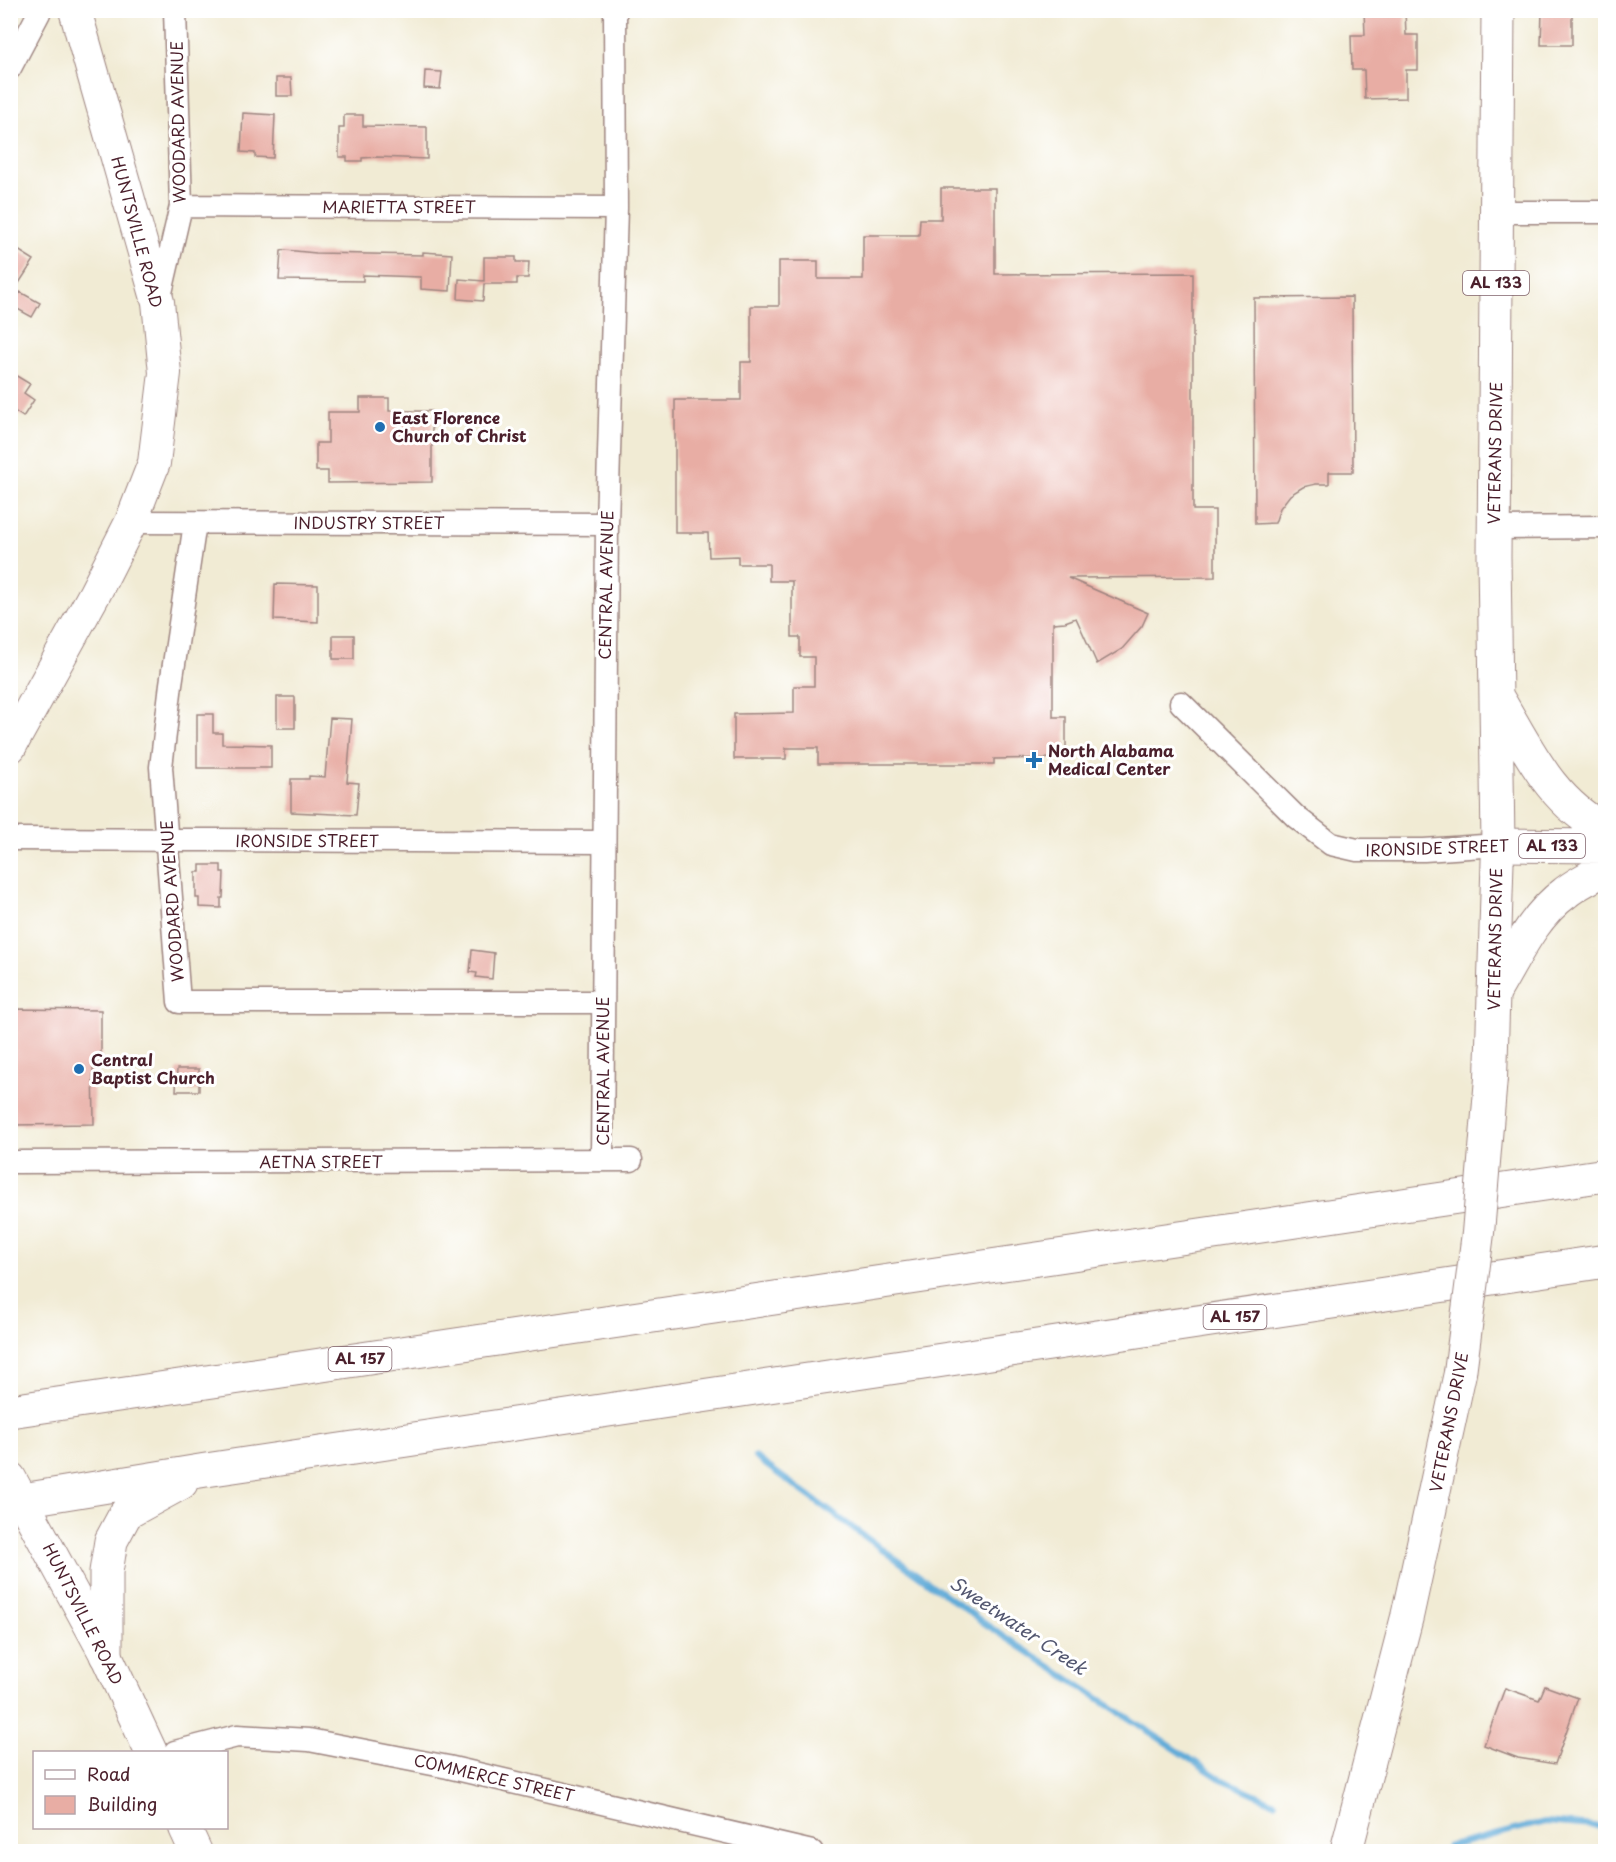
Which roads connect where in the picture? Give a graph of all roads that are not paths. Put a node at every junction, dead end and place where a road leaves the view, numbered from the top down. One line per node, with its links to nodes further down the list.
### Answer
1 (75, 10): 11 (main road, HUNTSVILLE ROAD)
2 (175, 10): 7 (street, WOODARD AVENUE)
3 (615, 10): 8 (street, CENTRAL AVENUE)
4 (1498, 10): 9 (main road, VETERANS DRIVE / AL 133)
5 (40, 11): 6 (street)
6 (10, 68)
7 (182, 206): 8 (street, MARIETTA STREET); 11 (street, WOODARD AVENUE)
8 (616, 208): 14 (street, CENTRAL AVENUE)
9 (1497, 212): 10 (street); 16 (main road, VETERANS DRIVE / AL 133)
10 (1605, 212)
11 (158, 302): 12 (main road, HUNTSVILLE ROAD)
12 (131, 522): 13 (street, INDUSTRY STREET); 19 (main road, HUNTSVILLE ROAD)
13 (195, 523): 14 (street, INDUSTRY STREET); 22 (street, WOODARD AVENUE)
14 (606, 524): 23 (street, CENTRAL AVENUE)
15 (1605, 527): 16 (street)
16 (1494, 528): 17 (main road, VETERANS DRIVE / AL 133)
17 (1497, 697): 20 (main road); 24 (main road, VETERANS DRIVE / AL 133)
18 (1181, 703): 24 (street, IRONSIDE STREET)
19 (10, 747)
20 (1605, 830)
21 (10, 839): 22 (street, IRONSIDE STREET)
22 (168, 840): 23 (street, IRONSIDE STREET); 28 (street, WOODARD AVENUE)
23 (604, 842): 28 (street, CENTRAL AVENUE)
24 (1498, 845): 25 (main road, IRONSIDE STREET / AL 133); 27 (main road, VETERANS DRIVE)
25 (1605, 846)
26 (1605, 868): 27 (main road)
27 (1494, 992): 43 (main road, VETERANS DRIVE, bridge)
28 (603, 1002): 29 (street, CENTRAL AVENUE)
29 (602, 1160): 30 (street, AETNA STREET); 31 (street, AETNA STREET)
30 (631, 1160)
31 (10, 1162)
32 (1605, 1175): 34 (main road, AL 157)
33 (1605, 1261): 35 (main road, AL 157)
34 (10, 1411)
35 (206, 1470): 36 (main road, AL 157); 37 (main road)
36 (15, 1493): 37 (main road, HUNTSVILLE ROAD)
37 (106, 1654): 38 (main road, HUNTSVILLE ROAD)
38 (151, 1751)
39 (179, 1751): 42 (street, COMMERCE STREET)
40 (186, 1829): 41 (main road)
41 (196, 1851)
42 (812, 1851)
43 (1346, 1851)

